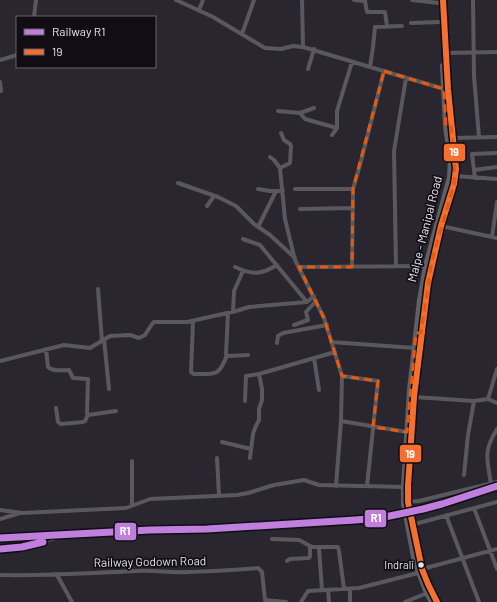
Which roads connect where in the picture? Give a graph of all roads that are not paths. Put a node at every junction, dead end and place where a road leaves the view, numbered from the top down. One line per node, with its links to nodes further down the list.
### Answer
1 (36, 0): 12 (street)
2 (176, 0): 11 (street)
3 (203, 0): 11 (street)
4 (254, 0): 17 (street)
5 (302, 0): 18 (street)
6 (354, 0): 9 (street)
7 (412, 0): 10 (street)
8 (473, 0): 20 (street)
9 (365, 1): 15 (street)
10 (441, 1): 13 (highway, Malpe - Manipal Road); 22 (highway, Malpe - Manipal Road)
11 (199, 10): 17 (street)
12 (34, 16)
13 (440, 22): 14 (street); 31 (highway, Malpe - Manipal Road)
14 (411, 23)
15 (387, 26): 16 (street); 26 (street)
16 (402, 26)
17 (242, 34): 18 (street)
18 (303, 47): 19 (street)
19 (314, 49): 25 (street); 27 (street)
20 (474, 52): 21 (street); 22 (street); 40 (street)
21 (497, 52)
22 (446, 54): 36 (highway, Malpe - Manipal Road)
23 (16, 55): 24 (street)
24 (0, 60)
25 (352, 62): 26 (street); 37 (street)
26 (370, 67): 28 (street)
27 (308, 69)
28 (384, 71): 29 (street); 54 (street)
29 (406, 78): 31 (street); 69 (street)
30 (0, 82): 32 (street)
31 (444, 89): 36 (highway, Malpe - Manipal Road)
32 (1, 90)
33 (314, 108): 35 (street)
34 (278, 111): 35 (street)
35 (300, 113): 37 (street)
36 (449, 127): 42 (highway, Malpe - Manipal Road); 70 (highway, Malpe - Manipal Road)
37 (337, 128): 39 (street)
38 (281, 133): 46 (street)
39 (332, 135)
40 (479, 137): 41 (street); 42 (street)
41 (497, 137)
42 (452, 138): 48 (highway, Malpe - Manipal Road)
43 (497, 153): 47 (street)
44 (270, 157): 46 (street)
45 (497, 167): 47 (street)
46 (280, 168): 56 (street)
47 (474, 170): 49 (street)
48 (455, 176): 49 (street); 62 (highway, Malpe - Manipal Road)
49 (475, 178): 50 (street)
50 (497, 179)
51 (178, 183): 57 (street)
52 (258, 189): 55 (street)
53 (295, 189): 54 (street)
54 (353, 189): 60 (street)
55 (276, 191): 56 (street); 63 (street)
56 (283, 191): 67 (street)
57 (214, 196): 59 (street); 63 (street)
58 (497, 203): 64 (street)
59 (207, 206)
60 (352, 208): 61 (street); 73 (street)
61 (300, 209)
62 (441, 226): 64 (street); 84 (highway, Malpe - Manipal Road)
63 (258, 227): 67 (street)
64 (492, 237): 65 (street)
65 (497, 238)
66 (243, 239): 68 (street)
67 (295, 258): 72 (street)
68 (277, 265): 74 (street); 78 (street)
69 (396, 265): 70 (street); 73 (street)
70 (426, 266): 84 (highway, Malpe - Manipal Road)
71 (235, 267): 74 (street)
72 (299, 267): 73 (street); 76 (street)
73 (352, 267)
74 (243, 270): 79 (street)
75 (98, 289): 85 (street)
76 (314, 296): 77 (street); 78 (street)
77 (316, 301): 82 (street); 83 (street)
78 (307, 302): 79 (street)
79 (233, 312): 80 (street)
80 (228, 313): 81 (street); 91 (street)
81 (193, 321): 85 (street); 91 (street)
82 (294, 325)
83 (326, 325): 86 (street); 87 (street)
84 (419, 333): 88 (highway, Malpe - Manipal Road); 100 (highway, Malpe - Manipal Road)
85 (103, 340): 89 (street); 98 (street)
86 (331, 342): 88 (street); 90 (street)
87 (277, 343)
88 (415, 348): 111 (highway, Malpe - Manipal Road)
89 (46, 349): 94 (street); 107 (street)
90 (335, 352): 93 (street); 97 (street)
91 (227, 355): 92 (street)
92 (248, 355)
93 (314, 358): 96 (street); 99 (street)
94 (0, 361)
95 (497, 369): 101 (street)
96 (259, 374): 102 (street); 113 (street)
97 (342, 376): 108 (street); 109 (street)
98 (109, 389)
99 (319, 390)
100 (414, 398): 103 (street); 124 (highway, Malpe - Manipal Road)
101 (488, 399): 103 (street); 104 (street)
102 (245, 400)
103 (474, 401): 117 (street)
104 (497, 403)
105 (56, 408): 107 (street)
106 (116, 411): 107 (street)
107 (88, 415)
108 (340, 421): 109 (street); 120 (street)
109 (373, 427): 111 (street); 121 (street)
110 (497, 429): 119 (street)
111 (407, 432): 122 (highway, Malpe - Manipal Road)
112 (222, 442): 113 (street)
113 (251, 449): 115 (street)
114 (217, 458): 123 (street)
115 (250, 458)
116 (132, 461): 126 (street)
117 (464, 475)
118 (497, 482): 119 (street)
119 (490, 484): 124 (street)
120 (336, 486): 121 (street); 123 (street)
121 (367, 486): 122 (street)
122 (404, 487): 124 (highway, Malpe - Manipal Road)
123 (219, 495): 126 (street)
124 (406, 502): 132 (highway, Malpe - Manipal Road)
125 (497, 502): 127 (street)
126 (132, 505): 129 (street)
127 (474, 508): 130 (street); 137 (street)
128 (0, 510): 129 (street)
129 (22, 512): 131 (street)
130 (446, 515): 132 (street); 138 (street)
131 (0, 519)
132 (410, 525): 141 (highway, Malpe - Manipal Road)
133 (272, 539): 134 (street)
134 (310, 546): 135 (street); 139 (street)
135 (319, 548): 144 (street); 146 (street)
136 (497, 549): 137 (street)
137 (490, 551): 138 (street); 140 (street)
138 (463, 558): 141 (street); 158 (street)
139 (287, 561)
140 (497, 569)
141 (420, 571): 145 (street); 148 (highway); 157 (highway, Malpe - Manipal Road)
142 (0, 575): 143 (street, Railway Godown Road)
143 (57, 575): 149 (street, Railway Godown Road); 151 (street)
144 (344, 589): 145 (street); 147 (street)
145 (350, 589): 154 (street)
146 (322, 590): 147 (street); 150 (street)
147 (328, 590): 153 (street)
148 (427, 593): 155 (street); 156 (highway)
149 (265, 601): 152 (street)
150 (302, 601)
151 (72, 602)
152 (286, 602)
153 (329, 602)
154 (350, 602)
155 (405, 602)
156 (432, 602)
157 (437, 602)
158 (479, 602)

